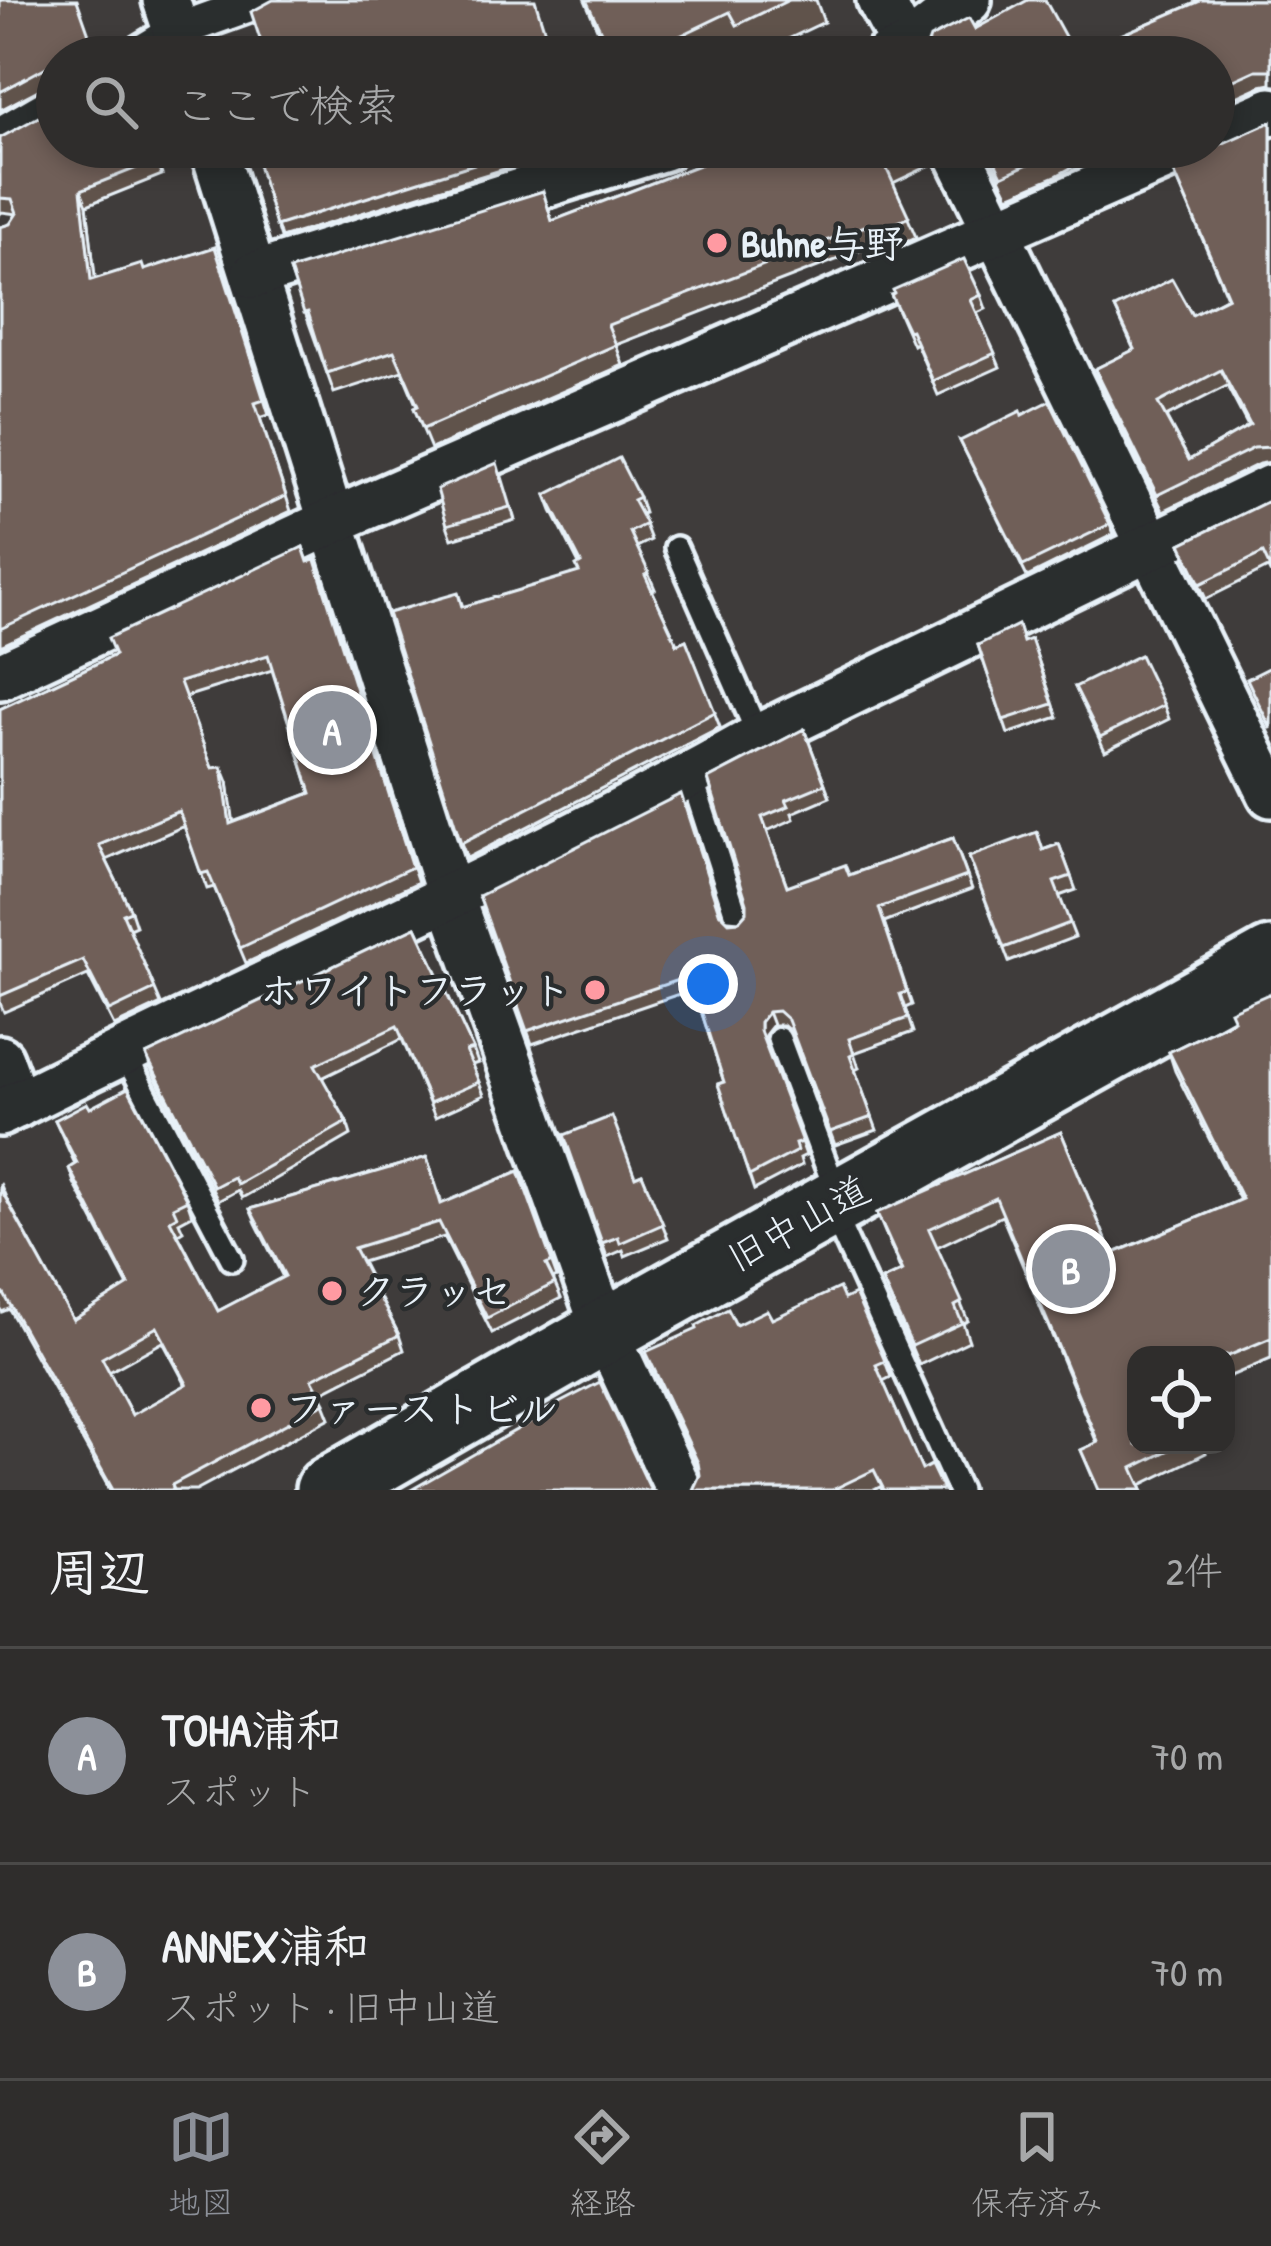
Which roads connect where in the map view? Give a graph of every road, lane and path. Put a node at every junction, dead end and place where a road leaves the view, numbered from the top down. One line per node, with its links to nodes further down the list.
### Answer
1 (262, 0): 4 (street)
2 (880, 0): 5 (street)
3 (968, 0): 6 (street)
4 (176, 30)
5 (894, 36)
6 (923, 36)
7 (1271, 111): 9 (street)
8 (36, 113): 10 (street)
9 (1235, 127)
10 (0, 134)
11 (220, 168): 16 (street)
12 (597, 168): 16 (street)
13 (965, 168): 15 (street)
14 (1143, 168): 15 (street)
15 (997, 233): 18 (street); 20 (street)
16 (254, 275): 18 (street)
17 (1271, 488): 20 (street)
18 (333, 521): 21 (street); 25 (street)
19 (676, 548): 22 (lane)
20 (1152, 548): 22 (street); 24 (street)
21 (0, 676)
22 (759, 736): 23 (street)
23 (691, 775): 25 (street); 26 (lane)
24 (1271, 794)
25 (450, 895): 29 (street); 34 (street)
26 (738, 921)
27 (1271, 960): 32 (main road, 旧中山道)
28 (779, 1039): 32 (lane)
29 (123, 1052): 31 (street); 33 (lane)
30 (0, 1059): 31 (street)
31 (9, 1109)
32 (834, 1203): 34 (main road, 旧中山道); 37 (lane)
33 (232, 1258)
34 (605, 1331): 35 (main road, 旧中山道); 36 (street)
35 (328, 1490)
36 (679, 1490)
37 (959, 1490)

